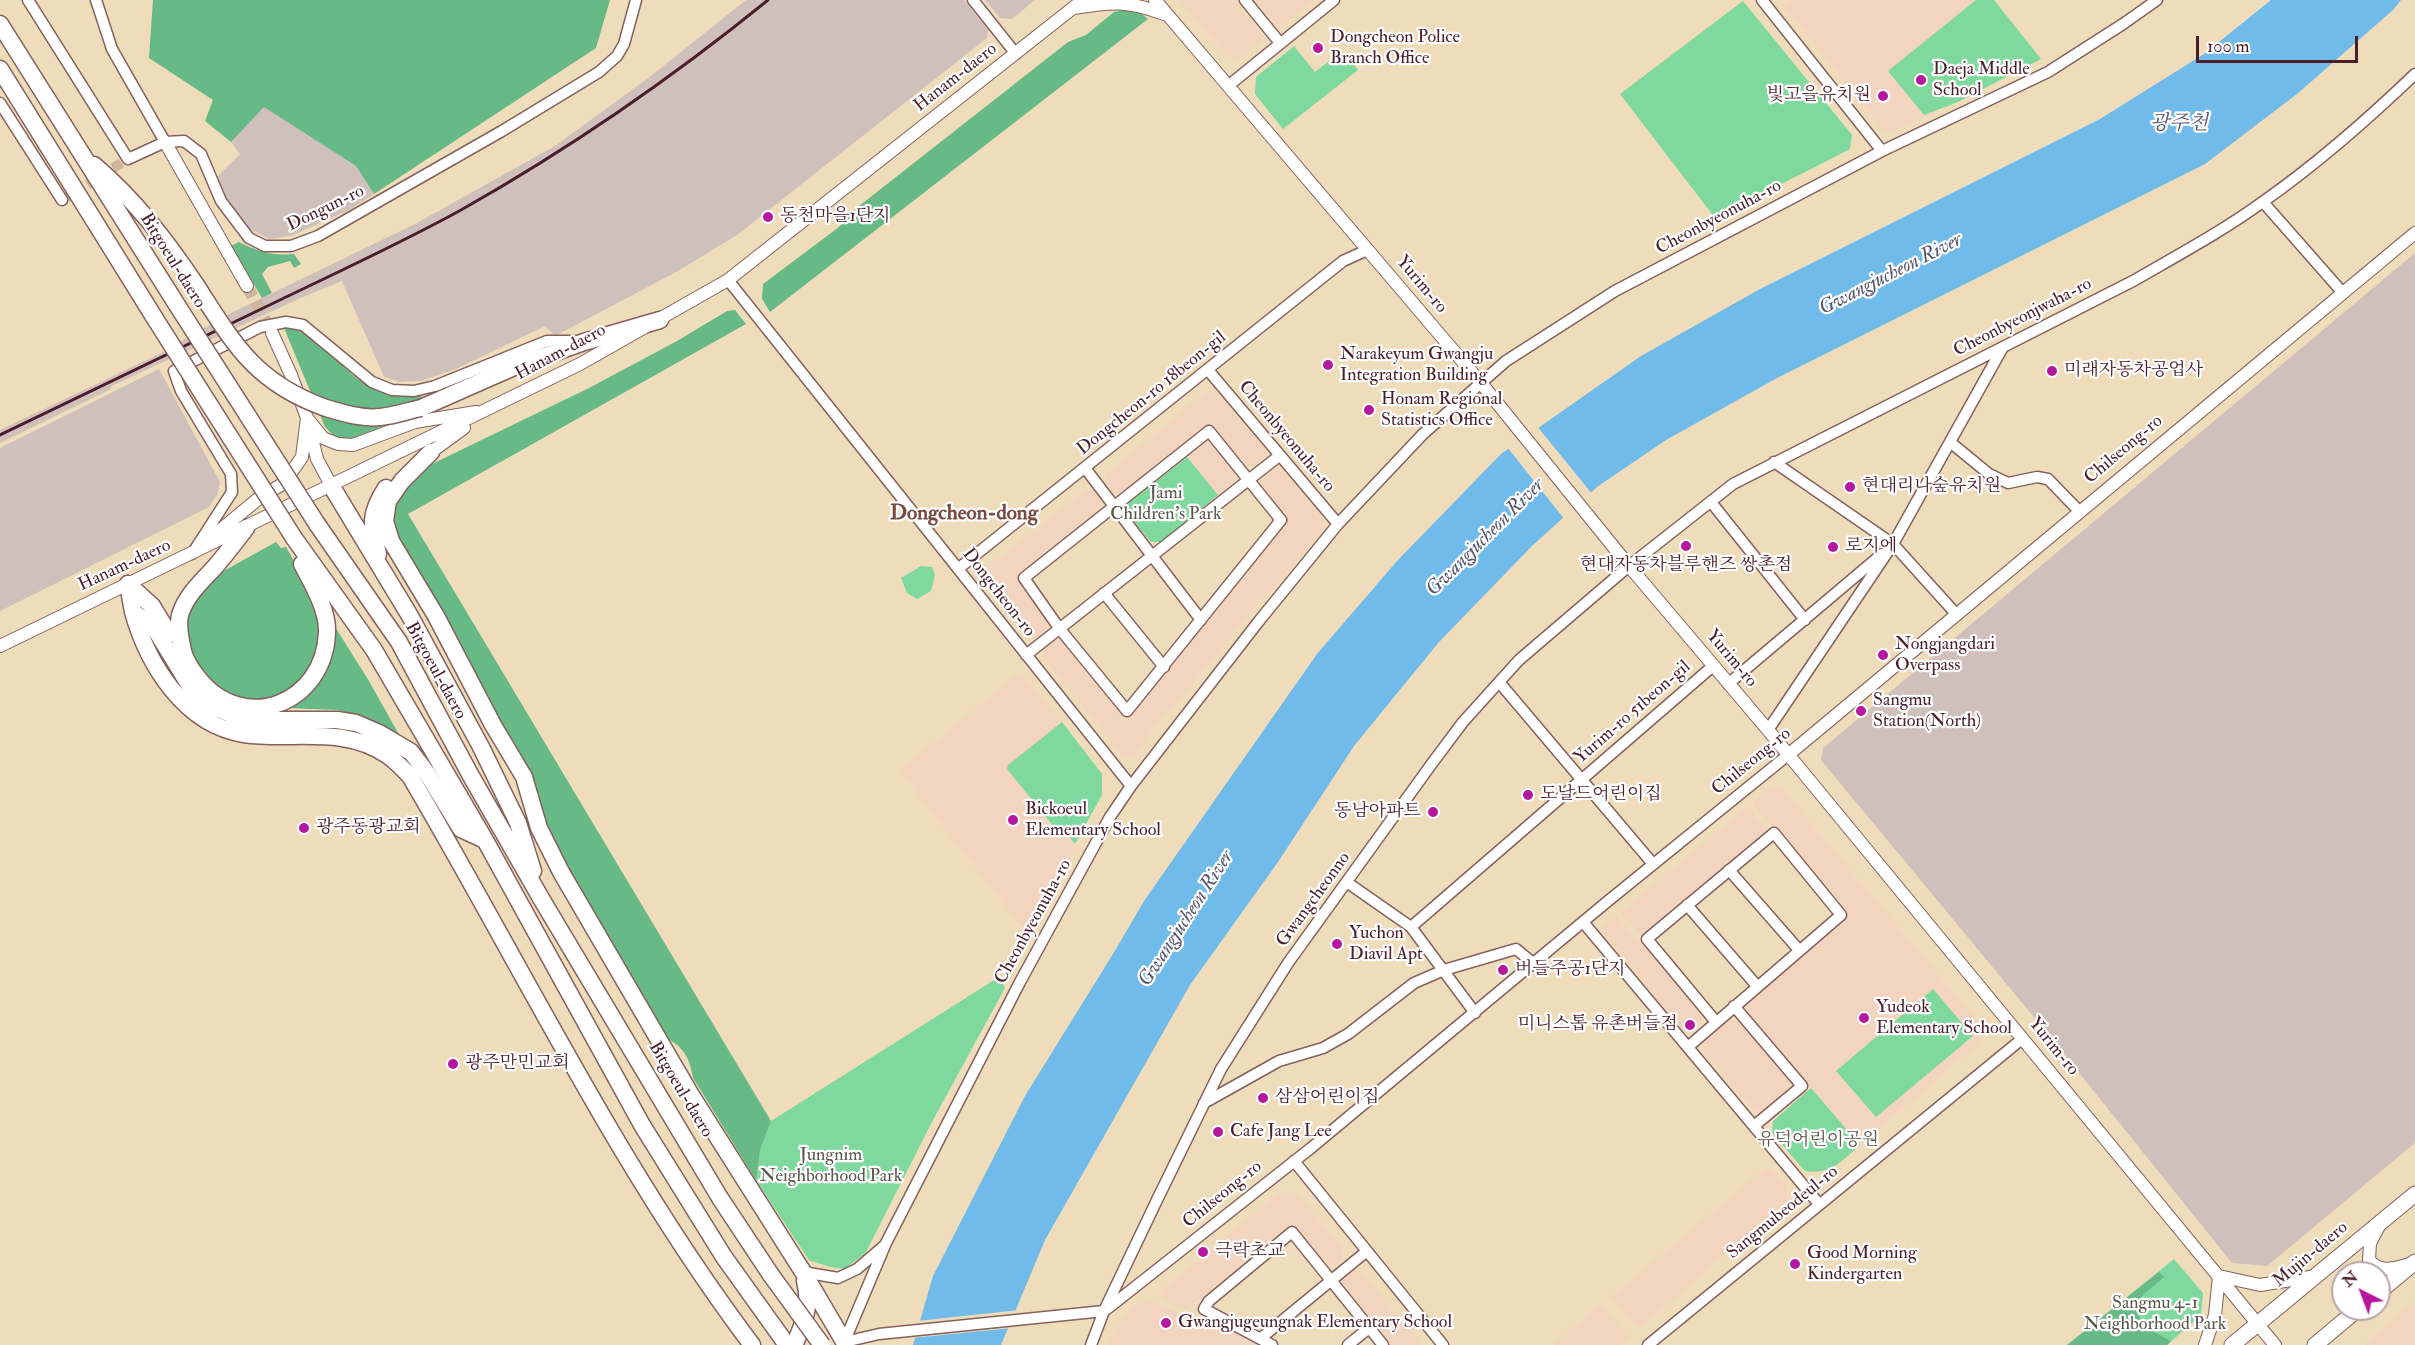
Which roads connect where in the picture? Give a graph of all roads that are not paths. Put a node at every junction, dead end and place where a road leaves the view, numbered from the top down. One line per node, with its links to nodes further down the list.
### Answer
1 (28, 0): 20 (street)
2 (96, 0): 20 (street)
3 (636, 0): 20 (street, Dongun-ro)
4 (973, 0): 15 (street)
5 (1155, 0): 12 (street, Yurim-ro)
6 (1166, 0): 12 (street)
7 (1245, 0): 14 (street)
8 (1334, 0): 14 (street)
9 (1762, 0): 21 (street)
10 (2157, 0): 21 (street, Cheonbyeonuha-ro)
11 (1077, 3): 12 (street); 15 (street, Hanam-daero)
12 (1168, 16): 18 (street, Yurim-ro)
13 (0, 24): 22 (highway, Bitgoeul-daero)
14 (1280, 43): 18 (street)
15 (1016, 54): 27 (street, Hanam-daero)
16 (0, 69): 50 (highway, bridge)
17 (2415, 74): 24 (street, Cheonbyeonjwaha-ro)
18 (1228, 86): 26 (street, Yurim-ro)
19 (0, 103): 23 (street)
20 (165, 142): 28 (street)
21 (1882, 151): 35 (street, Cheonbyeonuha-ro)
22 (81, 154): 32 (highway, bridge); 79 (highway, Bitgoeul-daero, bridge)
23 (62, 200)
24 (2263, 202): 29 (street); 33 (street, Cheonbyeonjwaha-ro)
25 (2415, 233): 29 (street, Chilseong-ro)
26 (1368, 250): 34 (street, Dongcheon-ro 18beon-gil); 35 (street, Yurim-ro)
27 (728, 280): 30 (street, Hanam-daero); 56 (street, Dongcheon-ro)
28 (247, 286)
29 (2343, 293): 47 (street, Chilseong-ro)
30 (660, 320): 32 (highway); 36 (street, Hanam-daero)
31 (272, 333): 37 (street)
32 (584, 342): 52 (street)
33 (2003, 346): 38 (street); 41 (street, Cheonbyeonjwaha-ro)
34 (1208, 370): 40 (street, Cheonbyeonuha-ro); 42 (street, Dongcheon-ro 18beon-gil)
35 (1481, 383): 48 (street, Cheonbyeonuha-ro); 54 (street, Yurim-ro)
36 (489, 410): 37 (street); 39 (street); 44 (street, Hanam-daero)
37 (307, 418): 44 (street); 52 (street)
38 (1950, 442): 47 (street); 51 (street)
39 (431, 452): 55 (highway); 101 (highway)
40 (1280, 456): 43 (street); 48 (street, Cheonbyeonuha-ro)
41 (1774, 462): 45 (street, Cheonbyeonjwaha-ro); 51 (street)
42 (1085, 468): 46 (street); 56 (street, Dongcheon-ro 18beon-gil)
43 (1250, 480): 46 (street); 53 (street); 61 (street)
44 (332, 486): 49 (street, Hanam-daero); 55 (highway)
45 (1711, 502): 54 (street, Cheonbyeonjwaha-ro); 62 (street)
46 (1115, 507): 53 (street); 63 (street)
47 (2079, 512): 60 (street, Chilseong-ro)
48 (1338, 524): 74 (street, Cheonbyeonuha-ro)
49 (246, 528): 52 (street, Hanam-daero); 66 (highway)
50 (294, 537): 66 (highway); 75 (highway)
51 (1893, 544): 60 (street); 62 (street); 71 (street)
52 (192, 554): 57 (street, Hanam-daero)
53 (1151, 556): 58 (street); 61 (street)
54 (1625, 561): 67 (street, Yurim-ro); 69 (street, Gwangcheonno)
55 (380, 564): 79 (highway)
56 (958, 568): 65 (street, Dongcheon-ro)
57 (128, 584): 59 (highway); 64 (street, Hanam-daero); 66 (highway)
58 (1104, 593): 63 (street); 68 (street)
59 (133, 612): 75 (highway); 112 (highway)
60 (1957, 615): 72 (street, Chilseong-ro)
61 (1201, 620): 68 (street)
62 (1805, 620): 70 (street)
63 (1059, 628): 65 (street); 68 (street)
64 (0, 646)
65 (1026, 655): 74 (street, Dongcheon-ro)
66 (186, 662)
67 (1713, 666): 70 (street, Yurim-ro); 73 (street, Yurim-ro 51beon-gil)
68 (1164, 667)
69 (1498, 682): 73 (street); 78 (street, Gwangcheonno)
70 (1728, 684): 71 (street, Yurim-ro)
71 (1768, 730): 72 (street, Yurim-ro)
72 (1788, 756): 76 (street, Chilseong-ro); 90 (street, Yurim-ro)
73 (1582, 780): 76 (street); 82 (street, Yurim-ro 51beon-gil)
74 (1131, 786): 98 (street, Cheonbyeonuha-ro)
75 (485, 840): 113 (highway)
76 (1653, 864): 81 (street, Chilseong-ro)
77 (1730, 870): 80 (street); 83 (street); 83 (street)
78 (1348, 883): 82 (street); 92 (street, Gwangcheonno)
79 (542, 900): 115 (highway, Bitgoeul-daero, bridge)
80 (1687, 905): 86 (street); 89 (street)
81 (1583, 922): 84 (street, Chilseong-ro); 91 (street)
82 (1411, 927): 85 (street)
83 (1799, 950): 86 (street)
84 (1533, 963): 85 (street); 88 (street, Chilseong-ro)
85 (1444, 970): 88 (street); 92 (street)
86 (1756, 986): 87 (street)
87 (1734, 1006): 89 (street); 93 (street)
88 (1475, 1013): 94 (street, Chilseong-ro)
89 (1716, 1022): 91 (street)
90 (2022, 1039): 96 (street, Sangmubeodeul-ro); 102 (street, Yurim-ro)
91 (1689, 1046): 93 (street)
92 (1203, 1103): 106 (street, Gwangcheonno)
93 (1754, 1126): 96 (street)
94 (1294, 1161): 99 (street); 106 (street, Chilseong-ro)
95 (2415, 1194): 97 (main road, Mujin-daero)
96 (1820, 1204): 121 (street, Sangmubeodeul-ro)
97 (2381, 1222): 100 (street); 103 (main road, Mujin-daero)
98 (886, 1243): 101 (street); 111 (street, Cheonbyeonuha-ro)
99 (1367, 1251): 104 (street); 120 (street)
100 (2414, 1263): 105 (main road)
101 (803, 1272): 111 (highway); 114 (highway)
102 (2219, 1276): 103 (street); 108 (street, Yurim-ro); 122 (street)
103 (2316, 1276): 108 (main road, Mujin-daero)
104 (1330, 1280): 109 (street); 110 (street); 110 (street)
105 (2391, 1282)
106 (1104, 1311): 111 (street); 116 (street)
107 (2343, 1321): 125 (main road)
108 (2258, 1324): 123 (main road, Mujin-daero); 124 (street, Yurim-ro)
109 (1369, 1328): 118 (street); 119 (street)
110 (1261, 1338): 117 (street)
111 (844, 1344)
112 (752, 1345)
113 (787, 1345)
114 (793, 1345)
115 (822, 1345)
116 (1091, 1345)
117 (1272, 1345)
118 (1348, 1345)
119 (1383, 1345)
120 (1443, 1345)
121 (1648, 1345)
122 (2205, 1345)
123 (2232, 1345)
124 (2275, 1345)
125 (2314, 1345)

